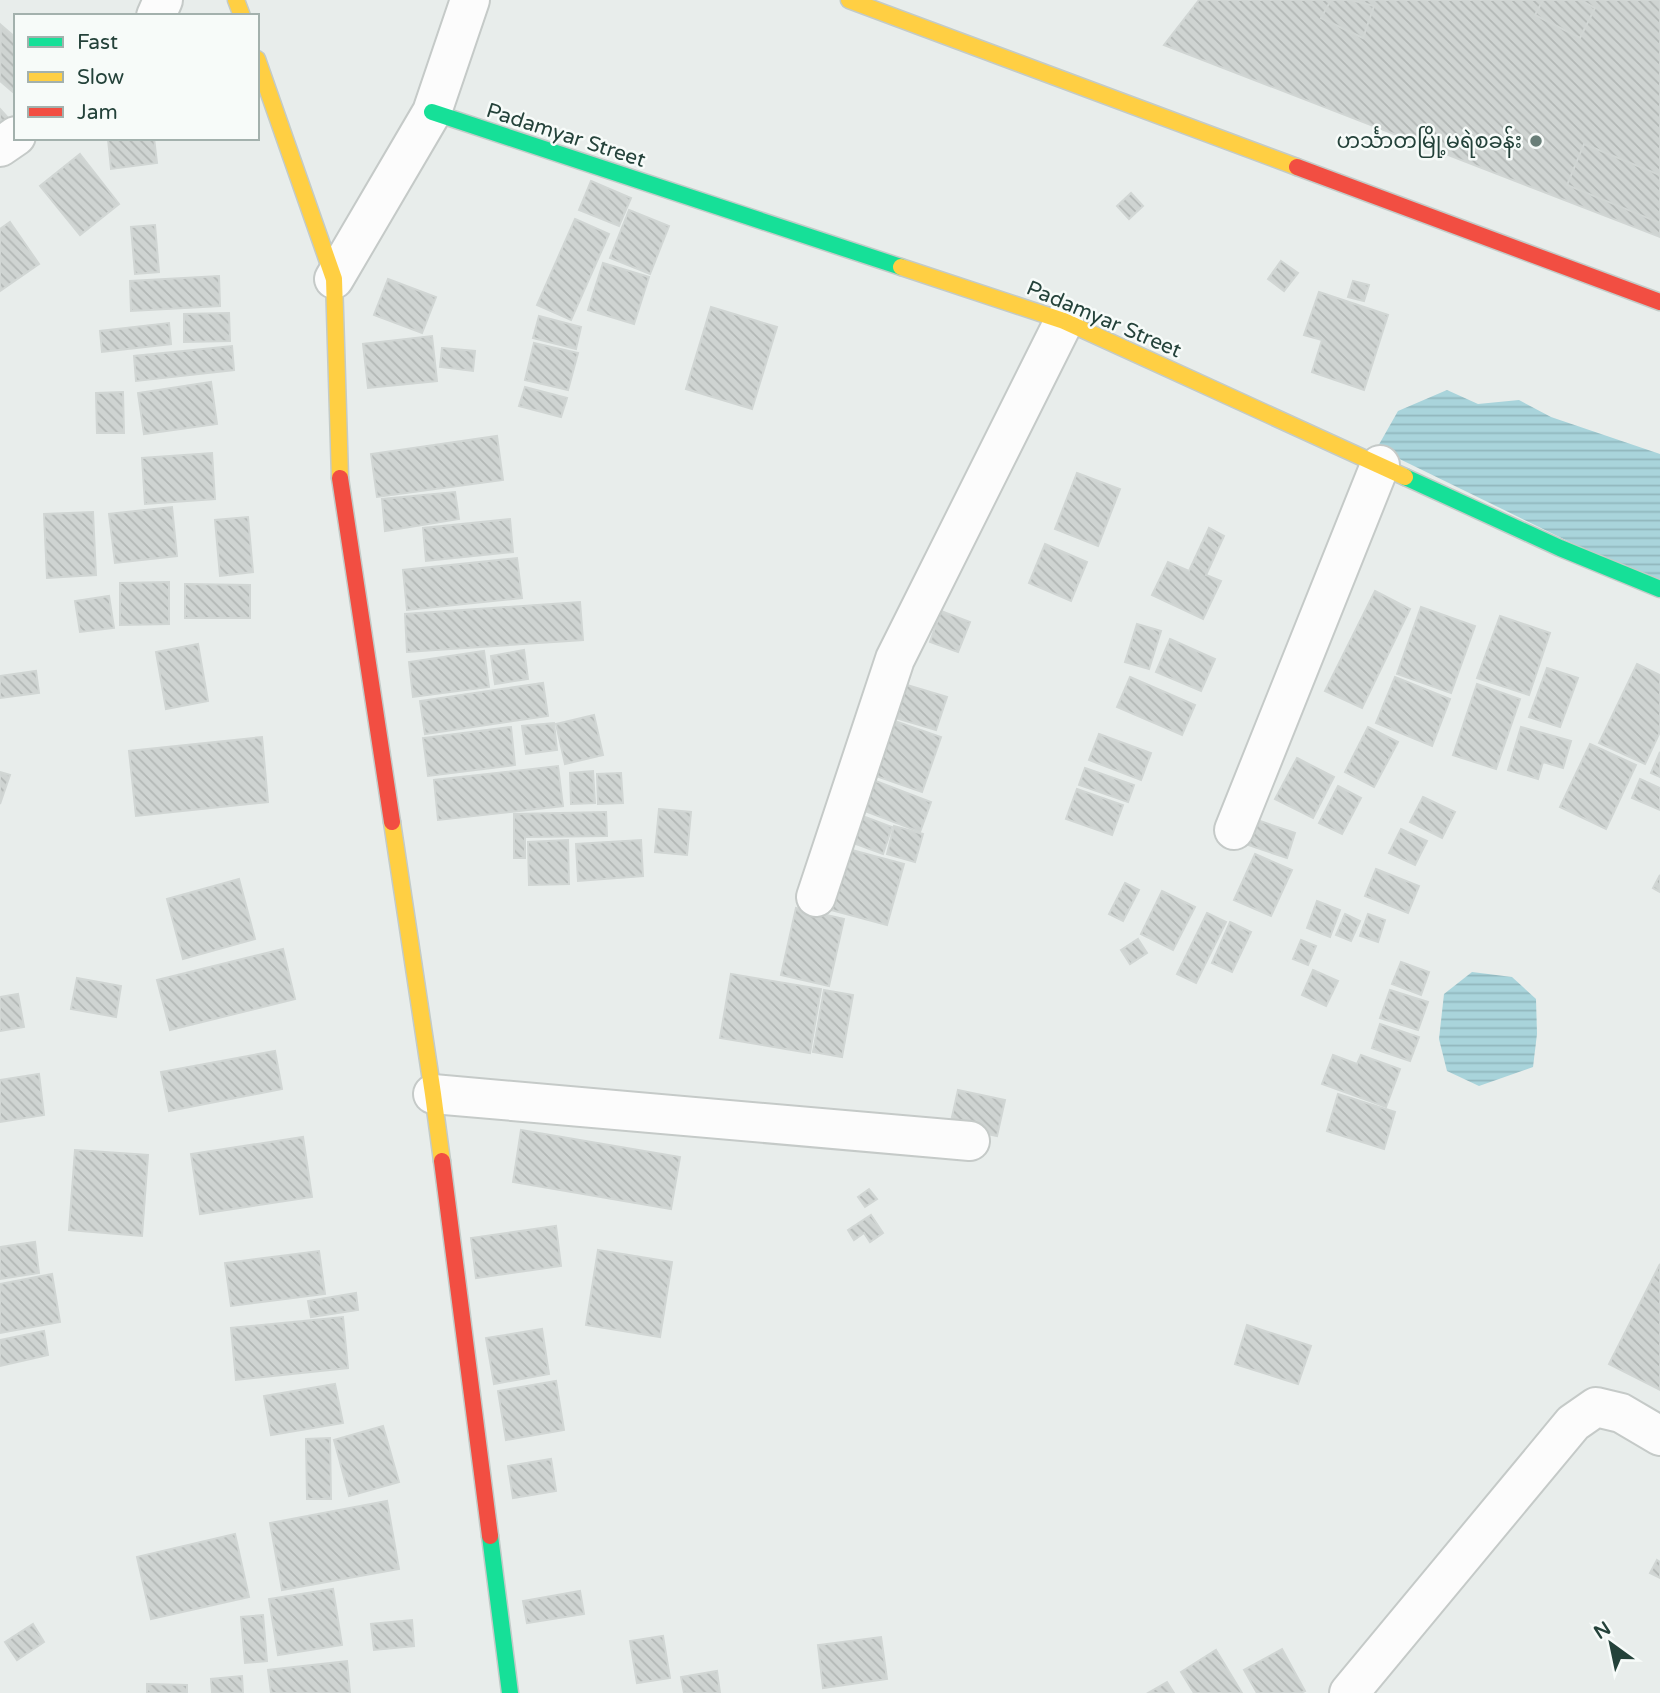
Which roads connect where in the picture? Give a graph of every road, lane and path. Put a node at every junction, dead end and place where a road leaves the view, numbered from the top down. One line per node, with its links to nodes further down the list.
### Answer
1 (470, 0): 4 (street)
2 (849, 0): 6 (street)
3 (259, 65): 5 (street)
4 (432, 112): 5 (street); 7 (street, Padamyar Street)
5 (334, 279): 12 (street)
6 (1660, 302)
7 (1065, 321): 8 (street, Padamyar Street); 11 (street)
8 (1380, 466): 9 (street, Padamyar Street); 10 (street)
9 (1660, 589)
10 (1234, 831)
11 (816, 897)
12 (433, 1094): 13 (street); 15 (street)
13 (970, 1141)
14 (1660, 1436): 16 (street)
15 (510, 1693)
16 (1349, 1693)

